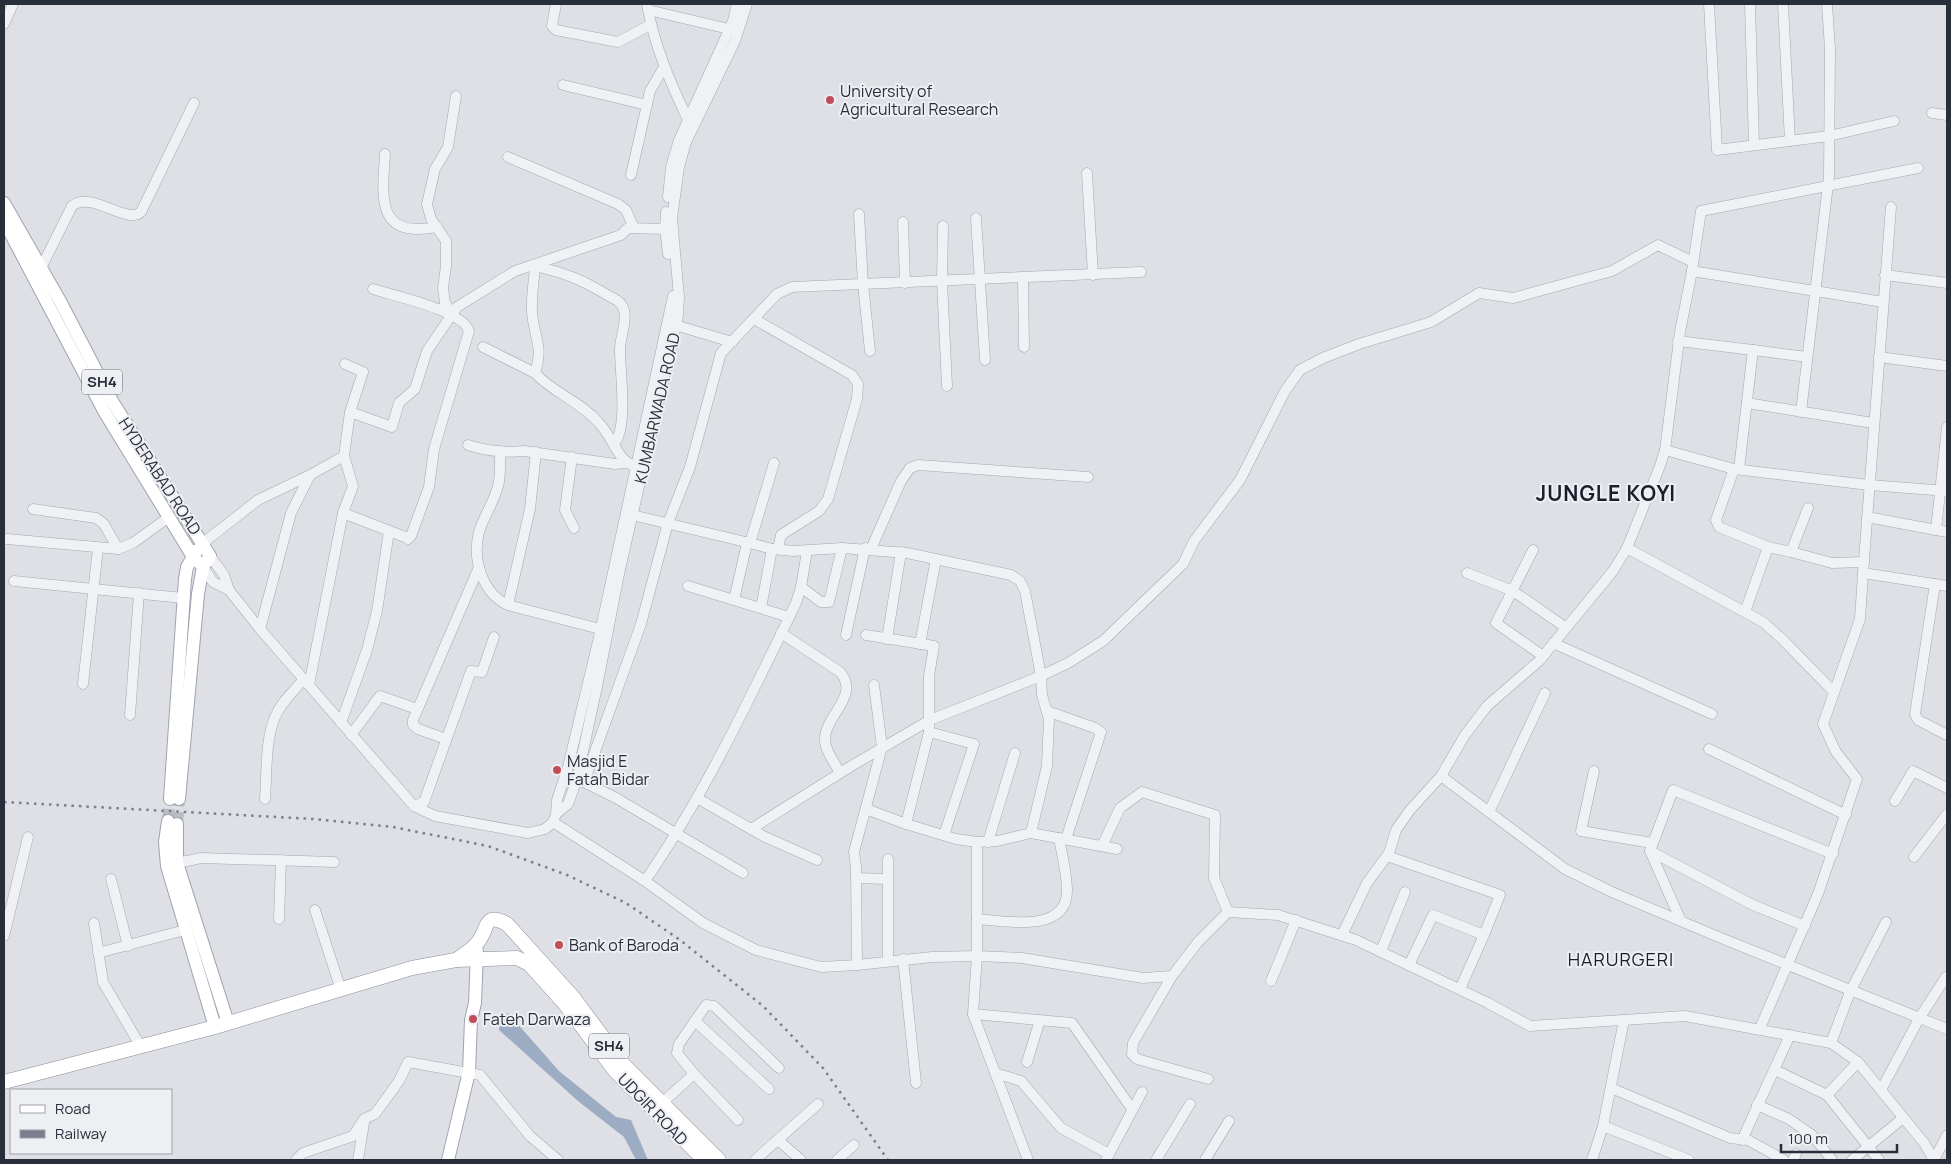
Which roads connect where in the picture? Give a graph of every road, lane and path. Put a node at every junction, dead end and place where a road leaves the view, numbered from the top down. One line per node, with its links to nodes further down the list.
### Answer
1 (14, 4): 10 (street)
2 (556, 4): 11 (street)
3 (737, 4): 12 (street, KUMBARWADA ROAD)
4 (747, 4): 58 (street, KUMBARWADA ROAD)
5 (1709, 4): 24 (street)
6 (1750, 4): 24 (street)
7 (1783, 4): 23 (street)
8 (1827, 4): 22 (street)
9 (647, 7): 11 (street); 12 (street)
10 (4, 24)
11 (650, 25): 13 (street)
12 (729, 29): 20 (street, KUMBARWADA ROAD)
13 (664, 67): 17 (street); 20 (street)
14 (563, 85): 17 (street)
15 (456, 96): 38 (street)
16 (194, 103): 43 (street)
17 (647, 105): 29 (street)
18 (1932, 113): 19 (street)
19 (1947, 115)
20 (688, 120): 40 (street, KUMBARWADA ROAD)
21 (1894, 121): 22 (street)
22 (1829, 136): 23 (street); 30 (street)
23 (1790, 141): 24 (street)
24 (1754, 145)
25 (385, 154): 38 (street)
26 (508, 157): 39 (street)
27 (1918, 168): 30 (street)
28 (1087, 173): 45 (street)
29 (631, 175)
30 (1828, 186): 42 (street); 54 (street)
31 (4, 203): 43 (main road, HYDERABAD ROAD / SH4)
32 (1891, 207): 46 (street)
33 (859, 214): 52 (street)
34 (976, 218): 48 (street)
35 (4, 221): 96 (main road, HYDERABAD ROAD / SH4)
36 (903, 222): 50 (street)
37 (943, 226): 49 (street)
38 (436, 227): 56 (street)
39 (634, 228): 40 (street); 41 (street)
40 (665, 229): 85 (street, KUMBARWADA ROAD)
41 (535, 266): 56 (street); 70 (street); 77 (street)
42 (1693, 266): 54 (street); 60 (street); 148 (street)
43 (41, 268): 103 (main road, HYDERABAD ROAD / SH4)
44 (1141, 272): 45 (street)
45 (1094, 275): 47 (street)
46 (1885, 275): 51 (street); 55 (street)
47 (1023, 278): 48 (street); 62 (street)
48 (980, 279): 49 (street); 67 (street)
49 (942, 281): 50 (street); 71 (street)
50 (905, 282): 52 (street)
51 (1947, 283)
52 (863, 284): 57 (street); 64 (street)
53 (373, 289): 56 (street)
54 (1815, 289): 55 (street); 65 (street)
55 (1883, 302): 66 (street)
56 (452, 314): 73 (street); 100 (street)
57 (754, 319): 59 (street); 111 (street)
58 (675, 325): 59 (street); 94 (street, KUMBARWADA ROAD)
59 (732, 342): 97 (street)
60 (1678, 342): 63 (street); 79 (street)
61 (483, 347): 70 (street)
62 (1024, 347)
63 (1753, 350): 65 (street); 72 (street)
64 (870, 351)
65 (1807, 356): 74 (street)
66 (1879, 357): 69 (street); 75 (street)
67 (985, 360)
68 (345, 364): 73 (street)
69 (1947, 366)
70 (534, 373): 77 (street)
71 (947, 386)
72 (1747, 403): 74 (street); 86 (street)
73 (350, 412): 82 (street)
74 (1801, 412): 75 (street)
75 (1874, 423): 89 (street)
76 (1947, 427): 90 (street)
77 (614, 443): 85 (street)
78 (468, 445): 80 (street)
79 (1665, 450): 86 (street); 109 (street)
80 (500, 451): 81 (street); 120 (street)
81 (536, 452): 83 (street); 133 (street)
82 (344, 456): 87 (street); 93 (street)
83 (572, 457): 85 (street); 98 (street)
84 (774, 463): 104 (street)
85 (630, 465): 94 (street, KUMBARWADA ROAD)
86 (1736, 469): 89 (street); 105 (street)
87 (310, 475): 103 (street); 138 (street)
88 (1088, 477): 108 (street)
89 (1869, 485): 90 (street); 95 (street)
90 (1943, 491): 99 (street)
91 (1808, 508): 115 (street)
92 (33, 510): 110 (street)
93 (344, 513): 100 (street); 149 (street)
94 (629, 514): 97 (street); 139 (street, KUMBARWADA ROAD); 170 (street, KUMBARWADA ROAD)
95 (1867, 517): 99 (street); 119 (street)
96 (169, 518): 110 (street); 116 (main road, HYDERABAD ROAD / SH4)
97 (668, 523): 104 (street); 170 (street)
98 (574, 528)
99 (1936, 530): 101 (street)
100 (388, 531): 159 (street)
101 (1947, 532)
102 (7, 538): 106 (street)
103 (203, 543): 116 (main road); 118 (main road, HYDERABAD ROAD / SH4)
104 (749, 543): 111 (street); 132 (street)
105 (1768, 547): 115 (street); 135 (street)
106 (98, 548): 110 (street); 128 (street)
107 (842, 548): 108 (street); 113 (street); 127 (street)
108 (868, 548): 114 (street); 141 (street)
109 (1627, 548): 135 (street); 137 (street)
110 (118, 549)
111 (775, 549): 113 (street); 134 (street)
112 (1532, 550): 129 (street)
113 (807, 551): 127 (street)
114 (902, 552): 117 (street); 144 (street)
115 (1791, 552): 119 (street)
116 (192, 555): 118 (main road, HYDERABAD ROAD / SH4); 131 (main road)
117 (936, 559): 146 (street); 148 (street)
118 (207, 562): 131 (main road); 138 (street, HYDERABAD ROAD / SH4)
119 (1864, 562): 122 (street)
120 (479, 567): 133 (street); 154 (street)
121 (1467, 573): 129 (street)
122 (1863, 573): 124 (street); 152 (street)
123 (14, 582): 128 (street)
124 (1935, 584): 126 (street); 162 (street)
125 (688, 586): 132 (street)
126 (1947, 586)
127 (801, 587): 136 (street)
128 (93, 589): 130 (street); 150 (street)
129 (1513, 591): 137 (street); 147 (street)
130 (139, 593): 131 (street); 157 (street)
131 (183, 598)
132 (734, 600): 134 (street)
133 (508, 605): 139 (street)
134 (761, 608): 136 (street)
135 (1745, 612): 152 (street)
136 (789, 617): 140 (street)
137 (1566, 627): 145 (street)
138 (260, 629): 149 (street, HYDERABAD ROAD / SH4)
139 (600, 629): 181 (street, KUMBARWADA ROAD)
140 (781, 633): 168 (street); 172 (street)
141 (846, 635)
142 (866, 635): 144 (street)
143 (494, 637): 163 (street)
144 (887, 639): 146 (street)
145 (1553, 643): 147 (street); 156 (street)
146 (920, 644): 158 (street)
147 (1543, 656): 169 (street)
148 (1041, 676): 155 (street); 158 (street)
149 (307, 682): 159 (street, HYDERABAD ROAD / SH4); 173 (street)
150 (83, 684)
151 (874, 685): 164 (street)
152 (1834, 692): 180 (street)
153 (1545, 693): 177 (street)
154 (417, 709): 161 (street); 163 (street)
155 (1047, 711): 184 (street); 188 (street)
156 (1712, 714)
157 (130, 715)
158 (930, 720): 160 (street); 164 (street)
159 (341, 723): 161 (street, HYDERABAD ROAD / SH4)
160 (930, 732): 182 (street); 186 (street)
161 (351, 735): 175 (street, HYDERABAD ROAD / SH4)
162 (1947, 735)
163 (446, 739): 175 (street)
164 (882, 748): 168 (street); 176 (street)
165 (1709, 749): 180 (street)
166 (1016, 754): 190 (street)
167 (1594, 771): 192 (street)
168 (840, 773): 183 (street)
169 (1441, 776): 177 (street); 195 (street)
170 (580, 780): 181 (street, KUMBARWADA ROAD); 185 (street)
171 (1947, 788): 174 (street)
172 (697, 798): 183 (street); 185 (street)
173 (265, 799)
174 (1895, 801)
175 (414, 806): 179 (street, HYDERABAD ROAD / SH4)
176 (866, 808): 182 (street); 203 (street)
177 (1489, 812): 213 (street)
178 (1947, 814): 196 (street)
179 (435, 816): 181 (street, KUMBARWADA ROAD)
180 (1846, 816): 194 (street)
181 (555, 818): 206 (street)
182 (906, 824): 186 (street)
183 (751, 829): 199 (street)
184 (1032, 833): 188 (street); 190 (street)
185 (678, 834): 202 (street); 206 (street)
186 (944, 834): 189 (street)
187 (28, 837): 220 (street)
188 (1063, 839): 191 (street); 211 (street)
189 (977, 842): 190 (street); 211 (street)
190 (988, 842)
191 (1102, 846): 193 (street); 209 (street)
192 (1651, 847): 194 (street); 213 (street); 216 (street)
193 (1117, 849)
194 (1833, 854): 216 (street)
195 (1386, 856): 218 (street); 219 (street)
196 (1914, 857)
197 (888, 859): 205 (street)
198 (281, 860): 200 (street); 201 (street); 210 (street)
199 (817, 860)
200 (334, 862)
201 (177, 863): 217 (main road); 244 (main road)
202 (742, 873)
203 (856, 878): 205 (street); 230 (street)
204 (111, 879): 222 (street)
205 (887, 879): 229 (street)
206 (646, 881): 230 (street)
207 (1405, 892): 223 (street)
208 (315, 910): 237 (street)
209 (1228, 912): 212 (street); 233 (street)
210 (279, 919)
211 (977, 919): 225 (street)
212 (1296, 920): 218 (street); 235 (street)
213 (1681, 921): 232 (street)
214 (94, 922): 224 (street)
215 (1886, 922): 238 (street)
216 (1805, 926): 232 (street)
217 (185, 930): 222 (street); 244 (main road)
218 (1342, 935): 223 (street)
219 (1484, 935): 231 (street); 236 (street)
220 (4, 936)
221 (478, 942): 227 (highway); 228 (main road); 265 (highway, UDGIR ROAD / SH4)
222 (128, 946): 224 (street)
223 (1381, 951): 231 (street)
224 (98, 953): 249 (street)
225 (977, 956): 226 (street); 233 (street); 239 (street)
226 (903, 959): 229 (street); 259 (street)
227 (456, 960): 228 (highway); 237 (highway)
228 (477, 960): 254 (main road); 285 (highway, UDGIR ROAD / SH4)
229 (888, 960): 230 (street)
230 (857, 965)
231 (1409, 965): 236 (street)
232 (1789, 965): 238 (street); 245 (street)
233 (1172, 976): 257 (street)
234 (1946, 977): 240 (street)
235 (1271, 980)
236 (1460, 989): 242 (street)
237 (341, 990): 244 (highway)
238 (1850, 992): 240 (street); 248 (street)
239 (973, 1014): 241 (street); 255 (street)
240 (1920, 1018): 246 (street); 262 (street)
241 (1040, 1020): 250 (street); 269 (street)
242 (1624, 1020): 245 (street); 260 (street)
243 (695, 1021): 252 (street); 256 (street); 261 (street)
244 (221, 1025): 249 (highway)
245 (1760, 1028): 247 (street)
246 (1947, 1029)
247 (1790, 1035): 248 (street); 253 (street)
248 (1831, 1043): 251 (street)
249 (141, 1046): 258 (highway)
250 (1027, 1062)
251 (1858, 1062): 262 (street); 264 (street)
252 (779, 1068)
253 (1775, 1070): 264 (street); 268 (street)
254 (469, 1072): 271 (street); 283 (main road); 284 (street)
255 (995, 1072): 280 (street); 290 (street)
256 (694, 1074): 265 (street); 272 (street)
257 (1208, 1079)
258 (4, 1082)
259 (916, 1083)
260 (1611, 1088): 274 (street); 277 (street)
261 (769, 1089)
262 (1881, 1090): 270 (street)
263 (1142, 1092): 269 (street)
264 (1827, 1094): 279 (street)
265 (661, 1104): 286 (highway, UDGIR ROAD / SH4)
266 (818, 1104): 276 (street)
267 (1190, 1104): 291 (street)
268 (1758, 1105): 277 (street); 296 (street)
269 (1132, 1109): 280 (street)
270 (1903, 1118): 275 (street); 279 (street)
271 (364, 1120): 281 (street); 282 (street)
272 (738, 1120)
273 (1229, 1121): 292 (street)
274 (1604, 1126): 293 (street); 294 (street)
275 (1947, 1135)
276 (778, 1140): 287 (street); 288 (street)
277 (1742, 1140): 295 (street)
278 (854, 1144): 289 (street)
279 (1869, 1146): 297 (street); 298 (street)
280 (1107, 1157)
281 (296, 1160)
282 (358, 1160)
283 (448, 1160)
284 (558, 1160)
285 (704, 1160)
286 (719, 1160)
287 (755, 1160)
288 (801, 1160)
289 (837, 1160)
290 (1028, 1160)
291 (1156, 1160)
292 (1205, 1160)
293 (1592, 1160)
294 (1689, 1160)
295 (1784, 1160)
296 (1832, 1160)
297 (1852, 1160)
298 (1879, 1160)

